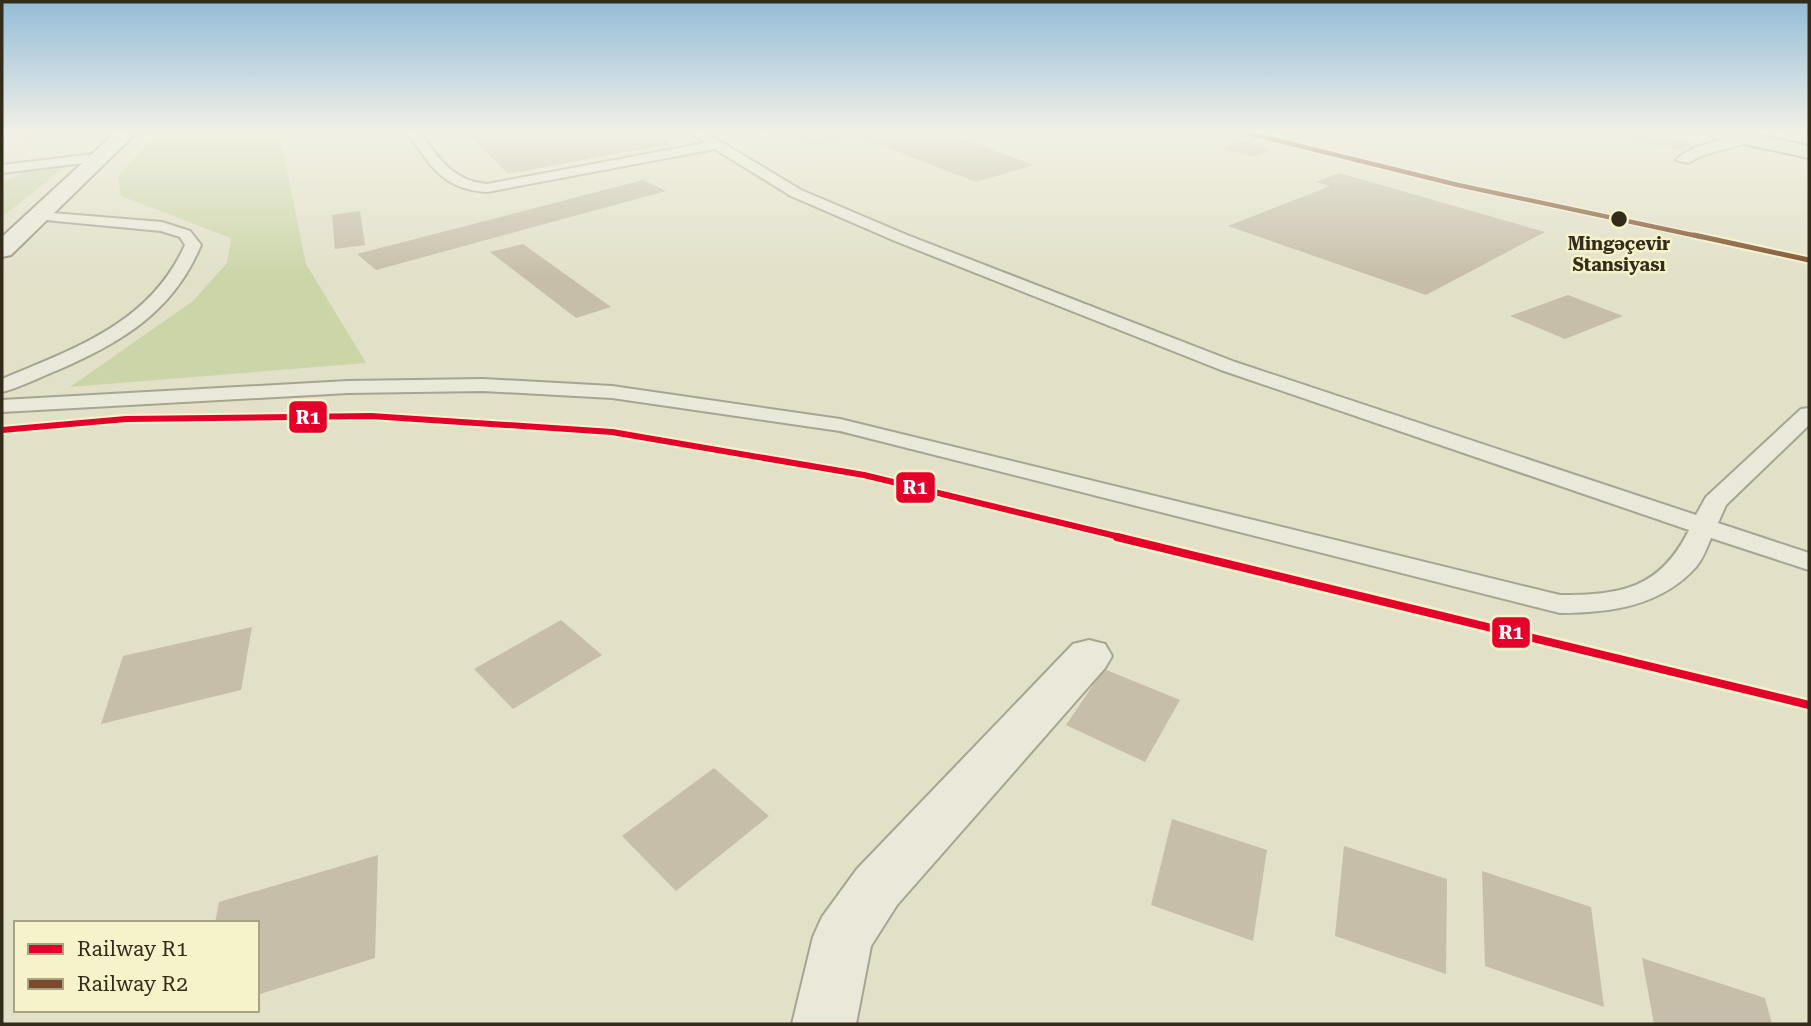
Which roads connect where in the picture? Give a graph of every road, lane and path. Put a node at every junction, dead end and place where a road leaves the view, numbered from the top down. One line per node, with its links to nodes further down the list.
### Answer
1 (79, 180): 5 (street)
2 (451, 180): 3 (lane)
3 (530, 180)
4 (774, 180): 10 (lane)
5 (40, 216): 6 (street); 7 (lane)
6 (4, 246)
7 (2, 386)
8 (2, 406): 10 (lane)
9 (1809, 414): 10 (lane)
10 (1703, 527): 11 (lane)
11 (1809, 562)
12 (1089, 656): 13 (street)
13 (824, 1024)

